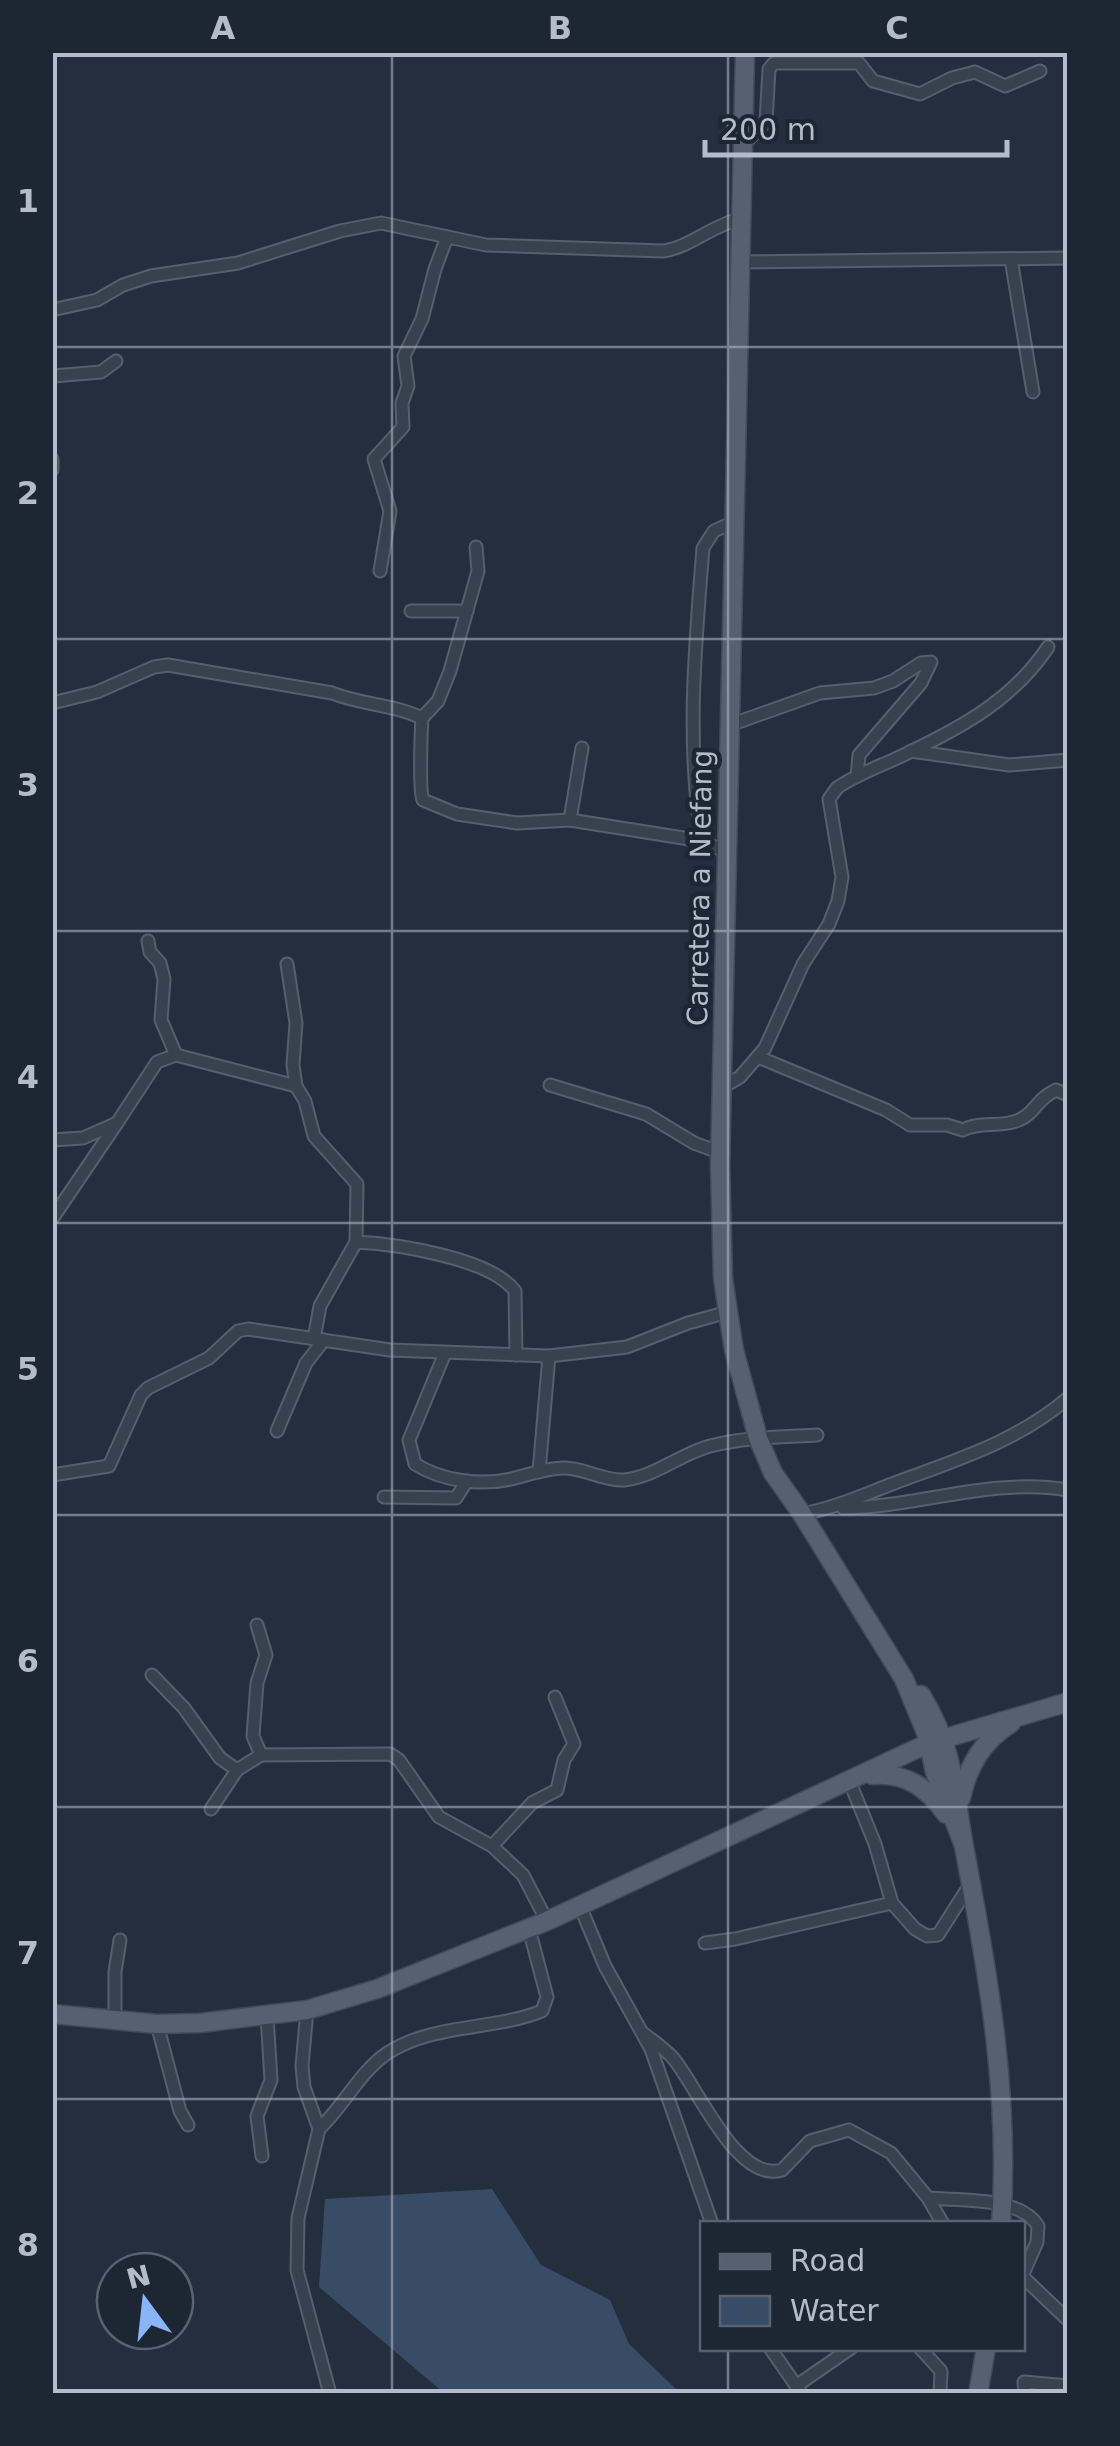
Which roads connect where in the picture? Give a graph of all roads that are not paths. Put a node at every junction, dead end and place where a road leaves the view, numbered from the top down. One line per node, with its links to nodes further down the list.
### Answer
1 (745, 52): 3 (main road, Carretera a Niefang)
2 (1040, 71): 3 (street)
3 (742, 146): 4 (main road, Carretera a Niefang)
4 (740, 219): 5 (street); 8 (main road, Carretera a Niefang)
5 (447, 237): 9 (street); 17 (street)
6 (1068, 258): 7 (street)
7 (1011, 260): 8 (street); 12 (street)
8 (740, 262): 15 (main road, Carretera a Niefang)
9 (52, 310)
10 (116, 361): 11 (street)
11 (53, 376)
12 (1033, 392)
13 (52, 459): 14 (street)
14 (52, 470)
15 (734, 522): 23 (main road, Carretera a Niefang); 29 (street)
16 (476, 547): 18 (street)
17 (380, 572)
18 (467, 610): 19 (street); 22 (street)
19 (411, 611)
20 (1048, 647): 25 (street)
21 (52, 703): 22 (street)
22 (422, 718): 28 (street)
23 (730, 725): 27 (street); 30 (main road, Carretera a Niefang)
24 (582, 748): 28 (street)
25 (911, 751): 26 (street); 27 (street)
26 (1068, 760)
27 (857, 776): 34 (street)
28 (570, 820): 29 (street)
29 (702, 841): 30 (street)
30 (728, 854): 37 (main road, Carretera a Niefang)
31 (148, 941): 33 (street)
32 (287, 964): 36 (street)
33 (176, 1055): 36 (street); 39 (street)
34 (758, 1056): 37 (street); 38 (street)
35 (550, 1085): 41 (street)
36 (296, 1086): 43 (street)
37 (724, 1087): 41 (main road, Carretera a Niefang)
38 (1068, 1095)
39 (117, 1123): 40 (street); 42 (street)
40 (52, 1140)
41 (721, 1153): 44 (main road, Carretera a Niefang)
42 (52, 1219)
43 (356, 1242): 45 (street); 47 (street)
44 (728, 1312): 48 (street); 52 (main road, Carretera a Niefang)
45 (319, 1339): 46 (street); 50 (street); 54 (street)
46 (445, 1353): 47 (street); 55 (street)
47 (516, 1355): 48 (street)
48 (549, 1356): 53 (street)
49 (1068, 1398): 58 (street)
50 (278, 1430)
51 (817, 1435): 52 (street)
52 (758, 1438): 53 (street); 59 (main road, Carretera a Niefang)
53 (540, 1472): 55 (street)
54 (52, 1475)
55 (468, 1481): 57 (street)
56 (1068, 1490): 58 (street)
57 (384, 1497)
58 (834, 1508): 59 (street)
59 (802, 1514): 62 (main road, Carretera a Niefang)
60 (257, 1625): 70 (street)
61 (152, 1675): 71 (street)
62 (911, 1685): 66 (main road); 67 (main road); 68 (main road)
63 (555, 1697): 76 (street)
64 (1068, 1702): 65 (main road)
65 (1025, 1714): 67 (main road); 73 (main road)
66 (922, 1720): 68 (main road); 69 (main road)
67 (981, 1726): 68 (main road)
68 (936, 1740): 69 (main road); 73 (main road); 75 (main road)
69 (908, 1753): 72 (main road)
70 (262, 1755): 71 (street); 76 (street)
71 (236, 1770): 74 (street)
72 (853, 1779): 75 (main road); 78 (street); 79 (main road)
73 (960, 1804): 75 (main road)
74 (211, 1810)
75 (960, 1836): 77 (main road)
76 (492, 1846): 80 (street)
77 (970, 1883): 78 (street); 93 (main road)
78 (892, 1903): 82 (street)
79 (580, 1906): 80 (main road); 88 (street)
80 (538, 1925): 83 (main road); 90 (street)
81 (120, 1940): 86 (street)
82 (705, 1942)
83 (307, 2010): 85 (main road); 90 (street)
84 (52, 2014): 86 (main road)
85 (268, 2016): 87 (main road); 91 (street)
86 (115, 2020): 87 (main road)
87 (157, 2024): 89 (street)
88 (643, 2033): 92 (street); 94 (street)
89 (188, 2125)
90 (320, 2130): 105 (street)
91 (262, 2156)
92 (928, 2198): 93 (street); 95 (street)
93 (1002, 2214): 96 (street)
94 (711, 2221)
95 (941, 2221)
96 (1025, 2269)
97 (1025, 2279): 98 (street)
98 (1068, 2320)
99 (772, 2351): 104 (street)
100 (847, 2351): 104 (street)
101 (923, 2351): 106 (street)
102 (985, 2351): 107 (main road)
103 (1068, 2386): 108 (street)
104 (799, 2390)
105 (330, 2394)
106 (940, 2394)
107 (978, 2394)
108 (1025, 2394)

